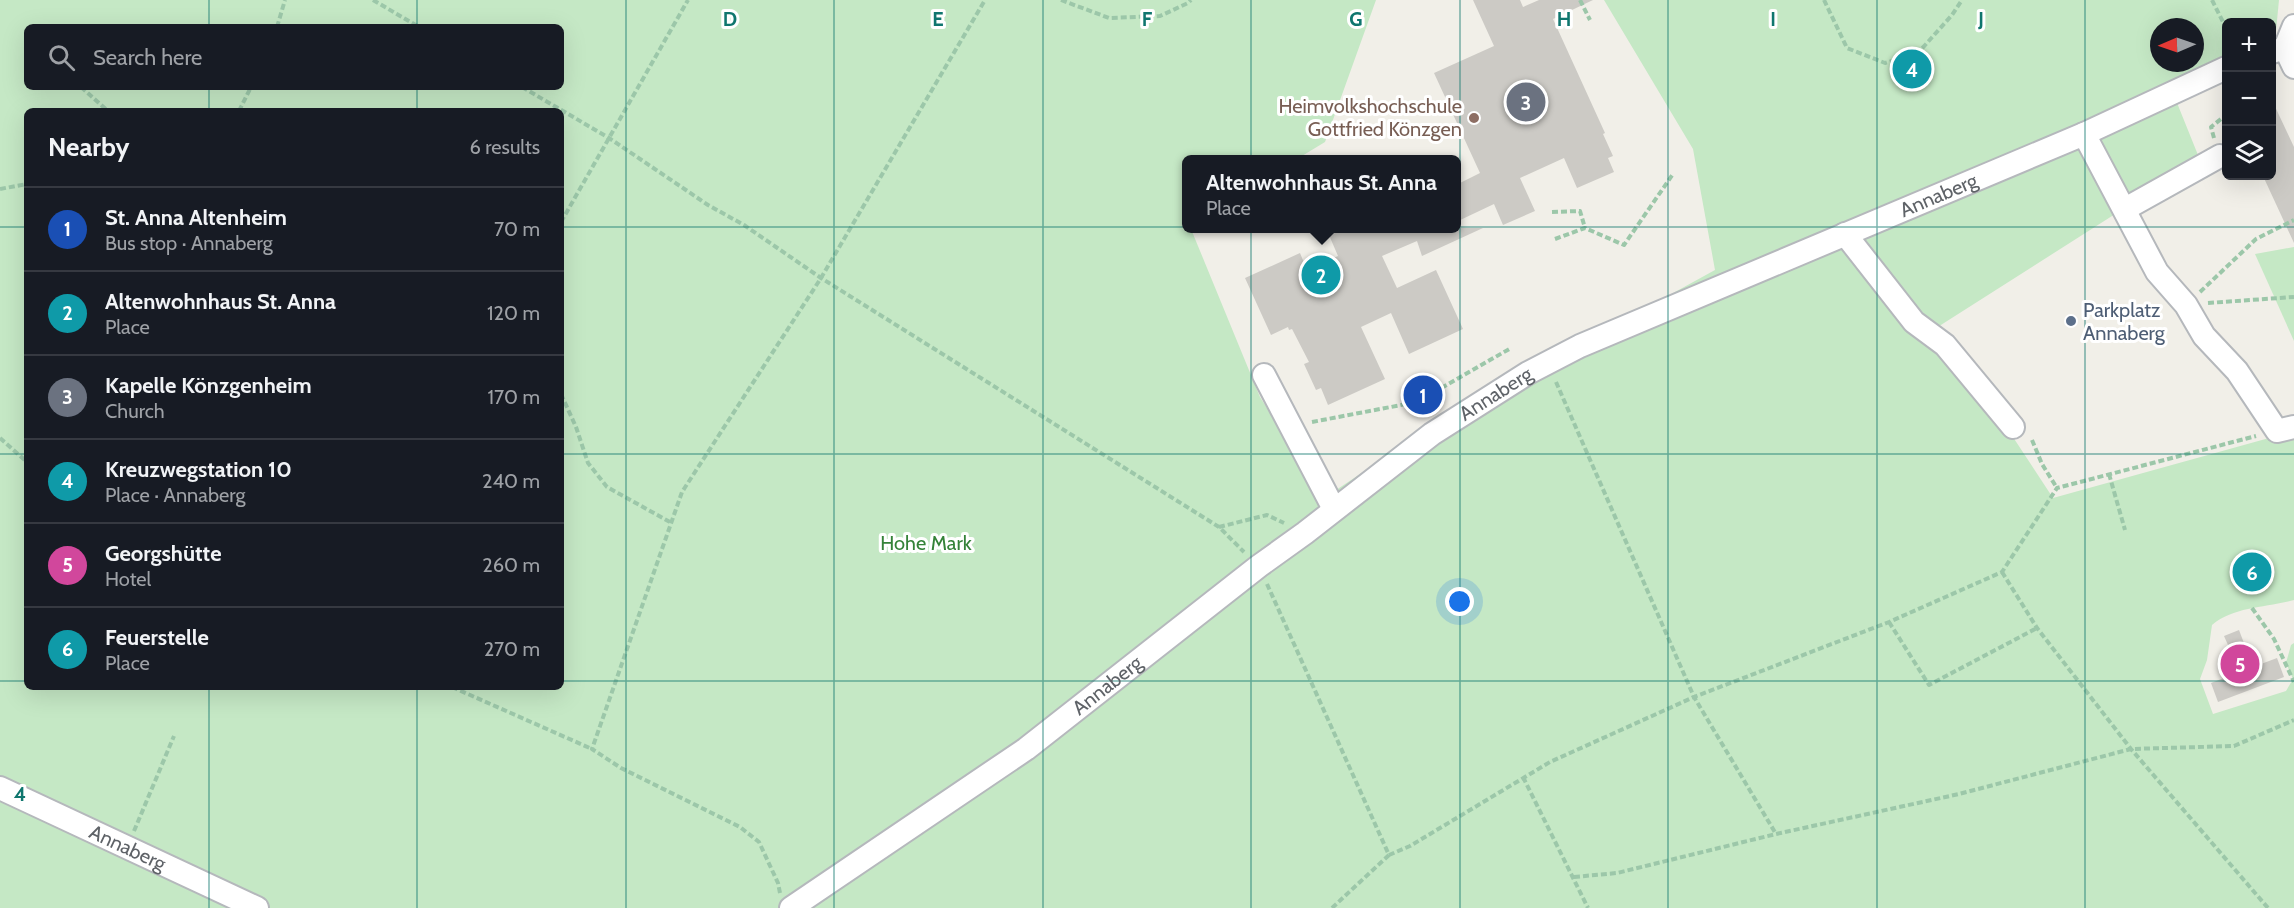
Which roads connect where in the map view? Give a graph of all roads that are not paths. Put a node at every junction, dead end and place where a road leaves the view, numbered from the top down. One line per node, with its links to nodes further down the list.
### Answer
1 (2294, 26): 2 (street)
2 (2283, 56)
3 (2222, 70): 4 (street, Annaberg)
4 (2084, 134): 6 (street); 7 (street, Annaberg)
5 (2220, 156): 6 (street)
6 (2125, 209): 10 (street)
7 (1845, 234): 9 (street); 11 (street, Annaberg)
8 (1264, 375): 11 (street)
9 (2013, 427)
10 (2286, 429)
11 (1334, 509): 13 (street, Annaberg)
12 (0, 788): 14 (street, Annaberg)
13 (787, 904)
14 (257, 908)

